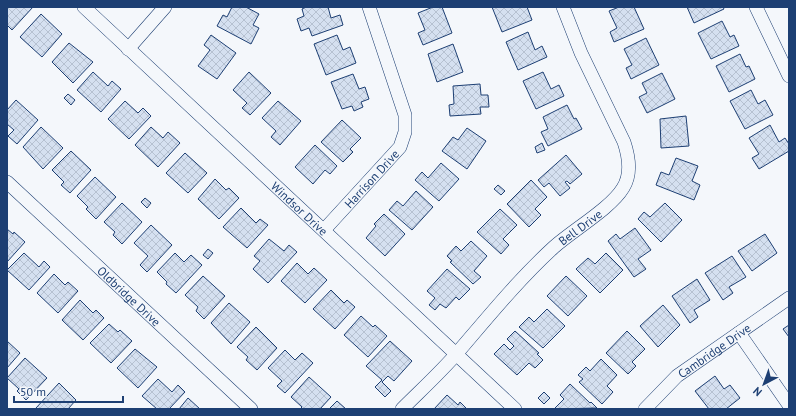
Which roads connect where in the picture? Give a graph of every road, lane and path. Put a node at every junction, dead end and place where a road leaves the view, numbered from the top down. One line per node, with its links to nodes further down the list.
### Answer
1 (84, 7): 6 (street, Windsor Drive)
2 (165, 7): 6 (street)
3 (369, 7): 9 (street, Harrison Drive)
4 (563, 7): 12 (street, Bell Drive)
5 (756, 7): 7 (street)
6 (128, 49): 9 (street, Windsor Drive)
7 (789, 76)
8 (7, 182): 14 (street, Oldbridge Drive)
9 (324, 230): 12 (street, Windsor Drive)
10 (789, 298): 11 (street, Cambridge Drive)
11 (739, 333): 13 (street); 17 (street, Cambridge Drive)
12 (456, 354): 15 (street, Bell Drive); 16 (street, Windsor Drive)
13 (789, 405)
14 (251, 409)
15 (402, 409)
16 (515, 409)
17 (645, 409)

